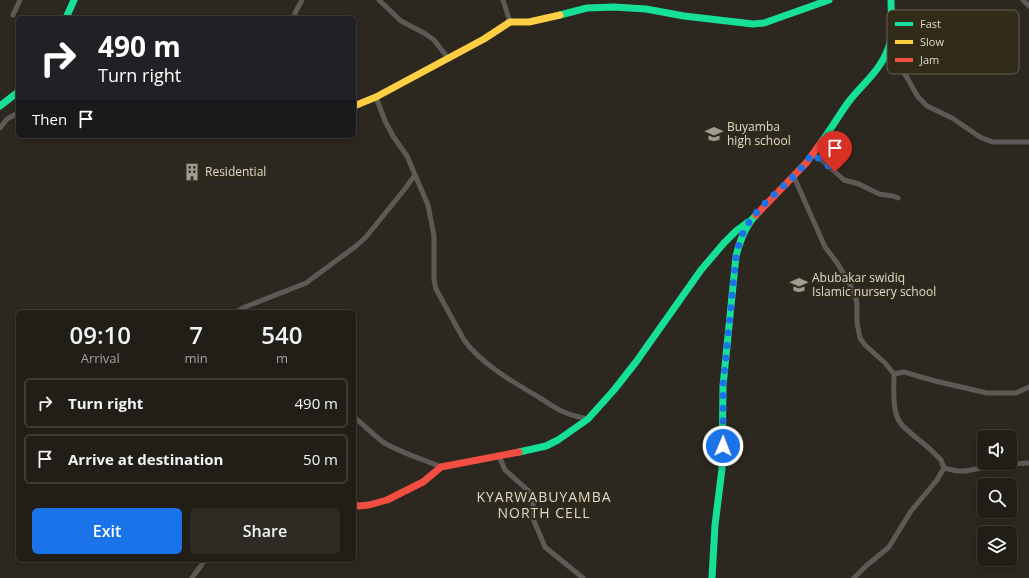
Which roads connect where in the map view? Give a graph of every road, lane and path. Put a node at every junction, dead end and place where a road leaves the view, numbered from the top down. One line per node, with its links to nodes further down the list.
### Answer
1 (20, 0): 11 (street)
2 (74, 0): 12 (street)
3 (302, 0): 13 (street)
4 (379, 0): 16 (street)
5 (503, 0): 14 (street)
6 (829, 0): 14 (street)
7 (891, 0): 10 (street)
8 (1023, 0): 9 (street)
9 (1029, 6)
10 (891, 10)
11 (13, 15)
12 (67, 16)
13 (294, 16)
14 (510, 22): 16 (street)
15 (886, 52): 27 (street)
16 (448, 58): 20 (street)
17 (904, 74): 26 (street)
18 (16, 88): 21 (street)
19 (16, 94): 23 (street)
20 (376, 96): 22 (street); 28 (street)
21 (0, 99)
22 (356, 105)
23 (0, 106)
24 (16, 114): 25 (street)
25 (0, 128)
26 (1029, 142)
27 (812, 154): 29 (street); 30 (street)
28 (415, 175): 32 (street); 35 (street)
29 (794, 176): 31 (street); 33 (street)
30 (898, 198)
31 (753, 218): 35 (street); 45 (street)
32 (240, 310)
33 (894, 374): 34 (street); 40 (street)
34 (1029, 387)
35 (588, 419): 37 (street)
36 (356, 420): 39 (street)
37 (499, 456): 39 (street); 44 (street)
38 (1029, 464): 40 (street)
39 (441, 467): 41 (street)
40 (944, 468): 46 (street)
41 (356, 506)
42 (204, 562): 43 (street)
43 (192, 578)
44 (583, 578)
45 (712, 578)
46 (854, 578)

